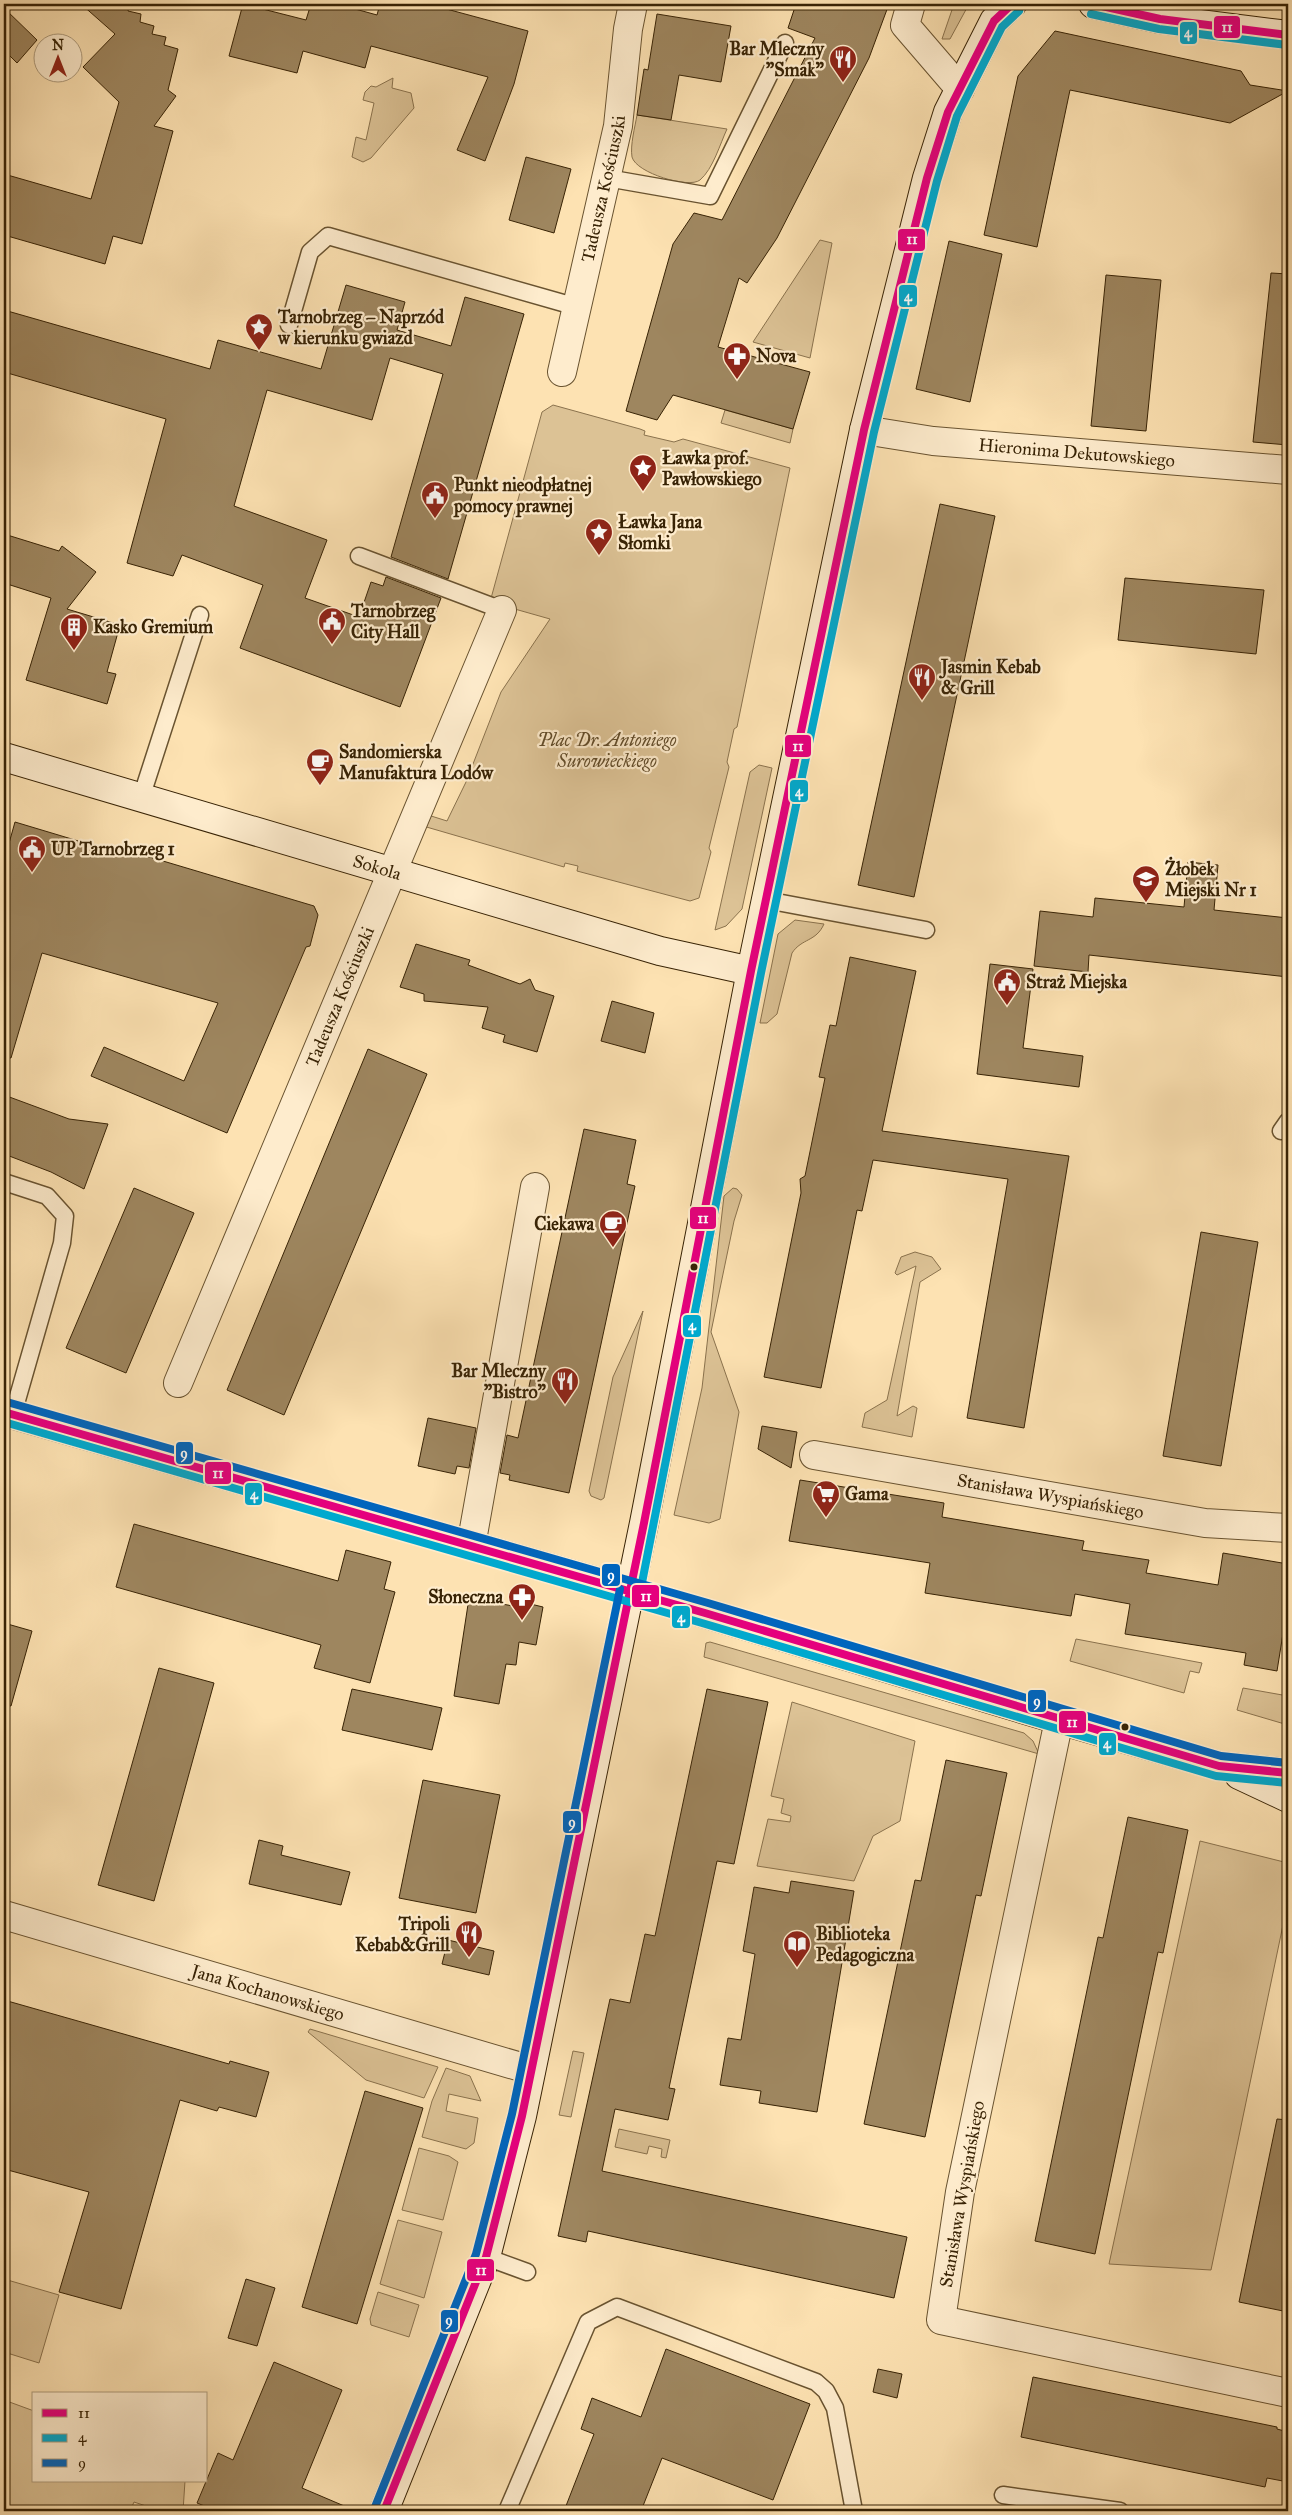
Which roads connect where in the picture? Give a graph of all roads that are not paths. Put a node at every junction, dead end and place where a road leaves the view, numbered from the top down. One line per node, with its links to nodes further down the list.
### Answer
1 (632, 4): 8 (street, Tadeusza Kościuszki)
2 (911, 4): 7 (street)
3 (1012, 4): 7 (street)
4 (1093, 4): 5 (street)
5 (1288, 35)
6 (785, 44): 8 (lane)
7 (960, 89): 12 (street)
8 (607, 178): 9 (street, Tadeusza Kościuszki)
9 (577, 307): 10 (lane); 11 (street, Tadeusza Kościuszki)
10 (290, 325)
11 (562, 372)
12 (864, 430): 13 (street, Hieronima Dekutowskiego); 20 (street)
13 (1288, 470)
14 (359, 556): 15 (lane)
15 (502, 610): 19 (street, Tadeusza Kościuszki)
16 (200, 615): 18 (lane)
17 (4, 757): 18 (street, Sokola)
18 (141, 798): 19 (street, Sokola)
19 (393, 872): 22 (street, Sokola); 25 (street, Tadeusza Kościuszki)
20 (766, 900): 21 (lane); 22 (street)
21 (926, 930)
22 (751, 971): 30 (street)
23 (4, 1182): 26 (lane)
24 (536, 1188): 29 (street)
25 (178, 1383)
26 (8, 1413): 29 (street)
27 (814, 1455): 28 (street, Stanisława Wyspiańskiego)
28 (1288, 1528)
29 (471, 1546): 30 (street)
30 (630, 1591): 31 (street); 36 (street)
31 (1059, 1720): 32 (street); 39 (street, Stanisława Wyspiańskiego)
32 (1220, 1766): 33 (street); 34 (street)
33 (1288, 1774)
34 (1288, 1798)
35 (4, 1915): 36 (street, Jana Kochanowskiego)
36 (531, 2070): 37 (street)
37 (486, 2257): 38 (lane); 41 (street)
38 (527, 2272)
39 (1288, 2393)
40 (1003, 2495): 44 (lane)
41 (384, 2511)
42 (508, 2511): 43 (lane)
43 (854, 2511)
44 (1120, 2511)

